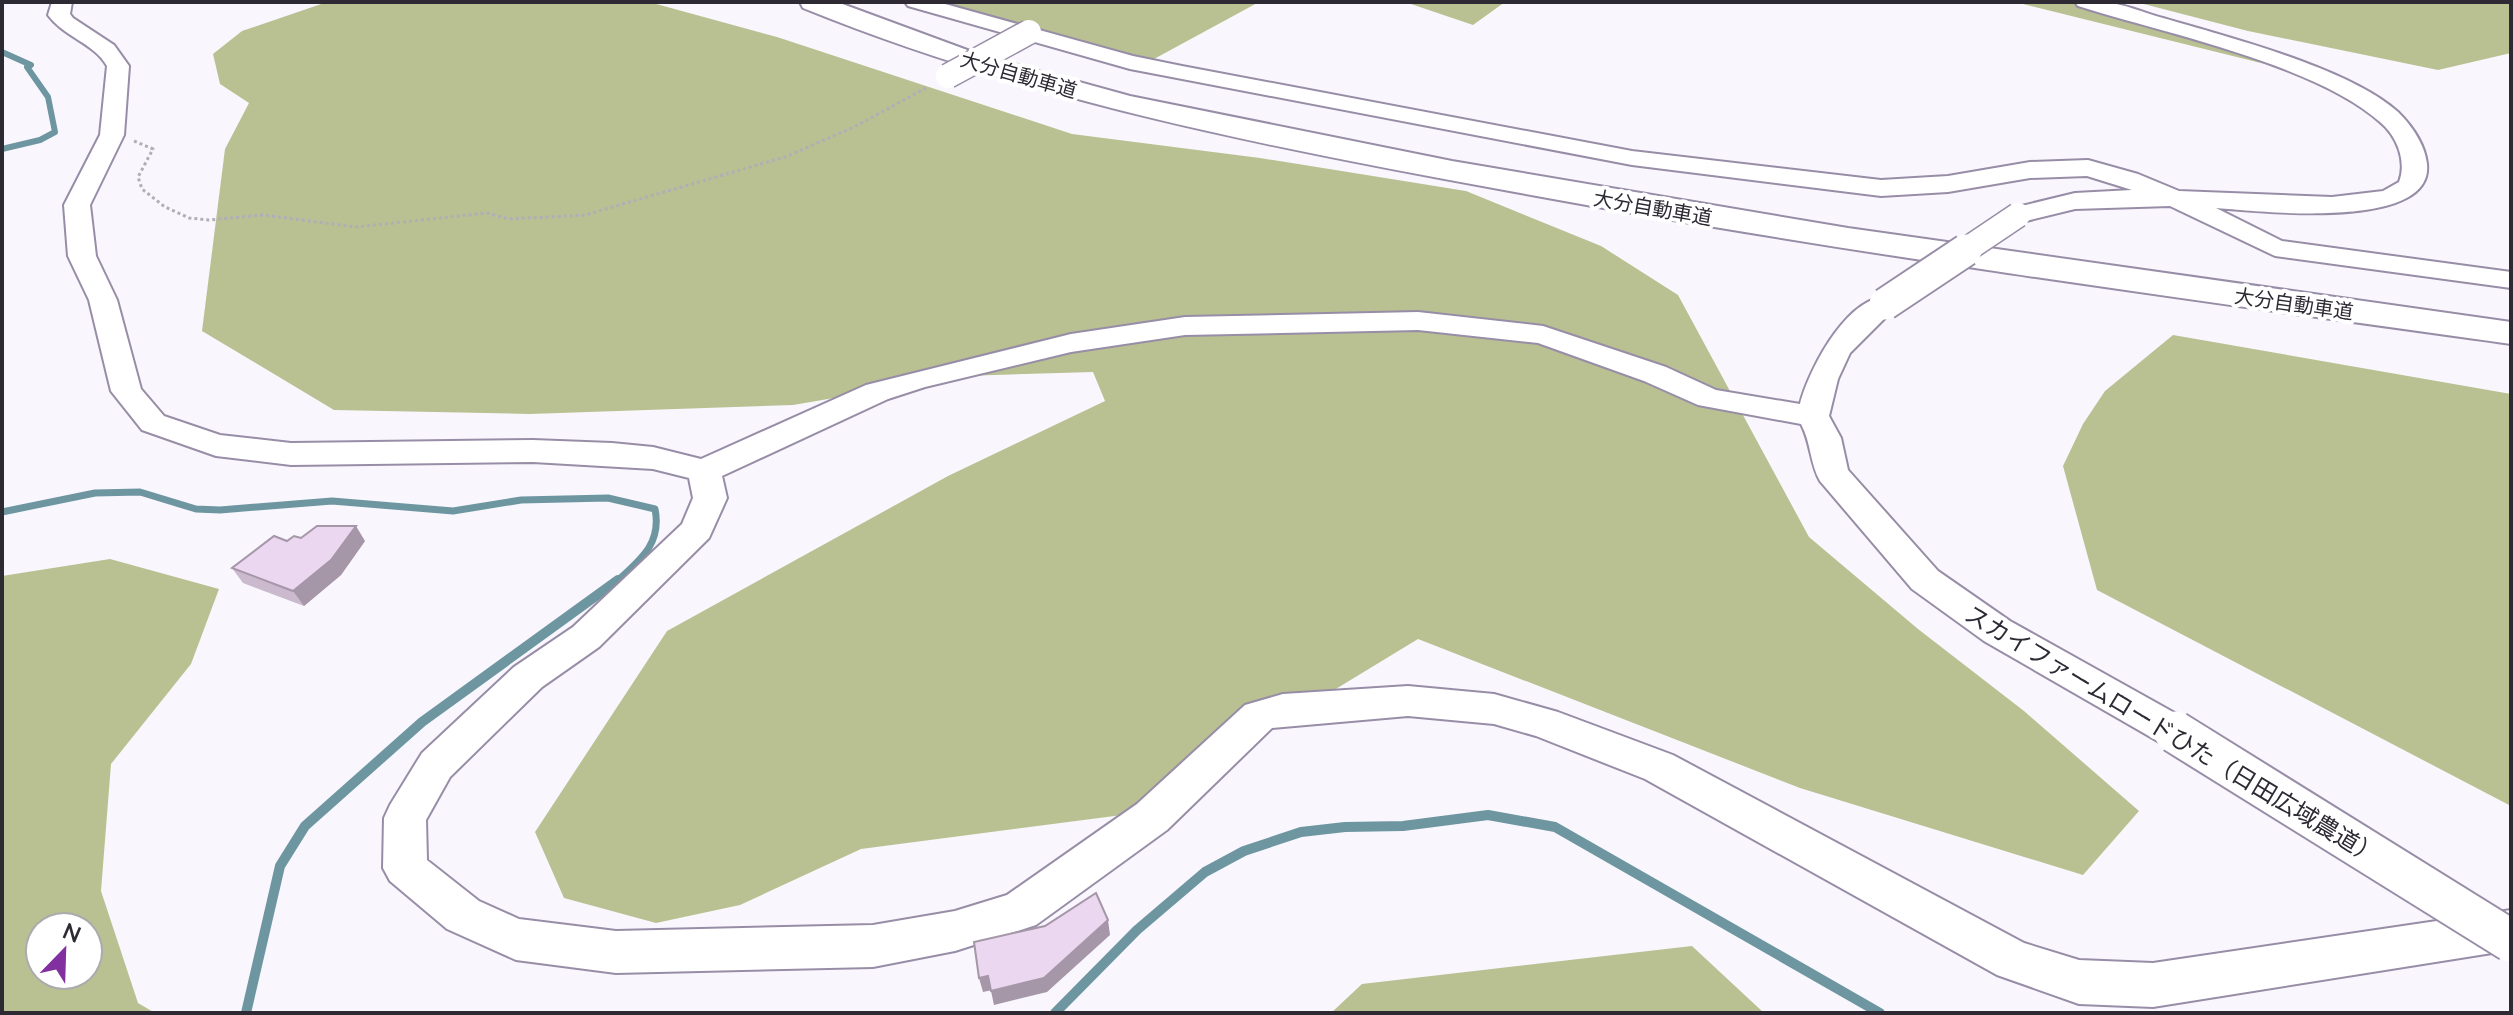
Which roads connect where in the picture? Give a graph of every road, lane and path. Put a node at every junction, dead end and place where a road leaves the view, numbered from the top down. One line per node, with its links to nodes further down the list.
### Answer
1 (62, 2): 8 (street)
2 (813, 2): 12 (highway, 大分自動車道)
3 (851, 2): 11 (highway, 大分自動車道)
4 (915, 2): 6 (street)
5 (2085, 2): 9 (street)
6 (1029, 32): 7 (street, bridge); 9 (street)
7 (948, 76): 8 (path)
8 (112, 135): 14 (street)
9 (2175, 198): 10 (street); 13 (street, bridge)
10 (2511, 280)
11 (2511, 315)
12 (2511, 333)
13 (1813, 416): 14 (street); 16 (street, スカイファームロードひた（日田広域農道）, bridge)
14 (704, 471): 15 (street)
15 (2511, 930)
16 (2511, 941)

